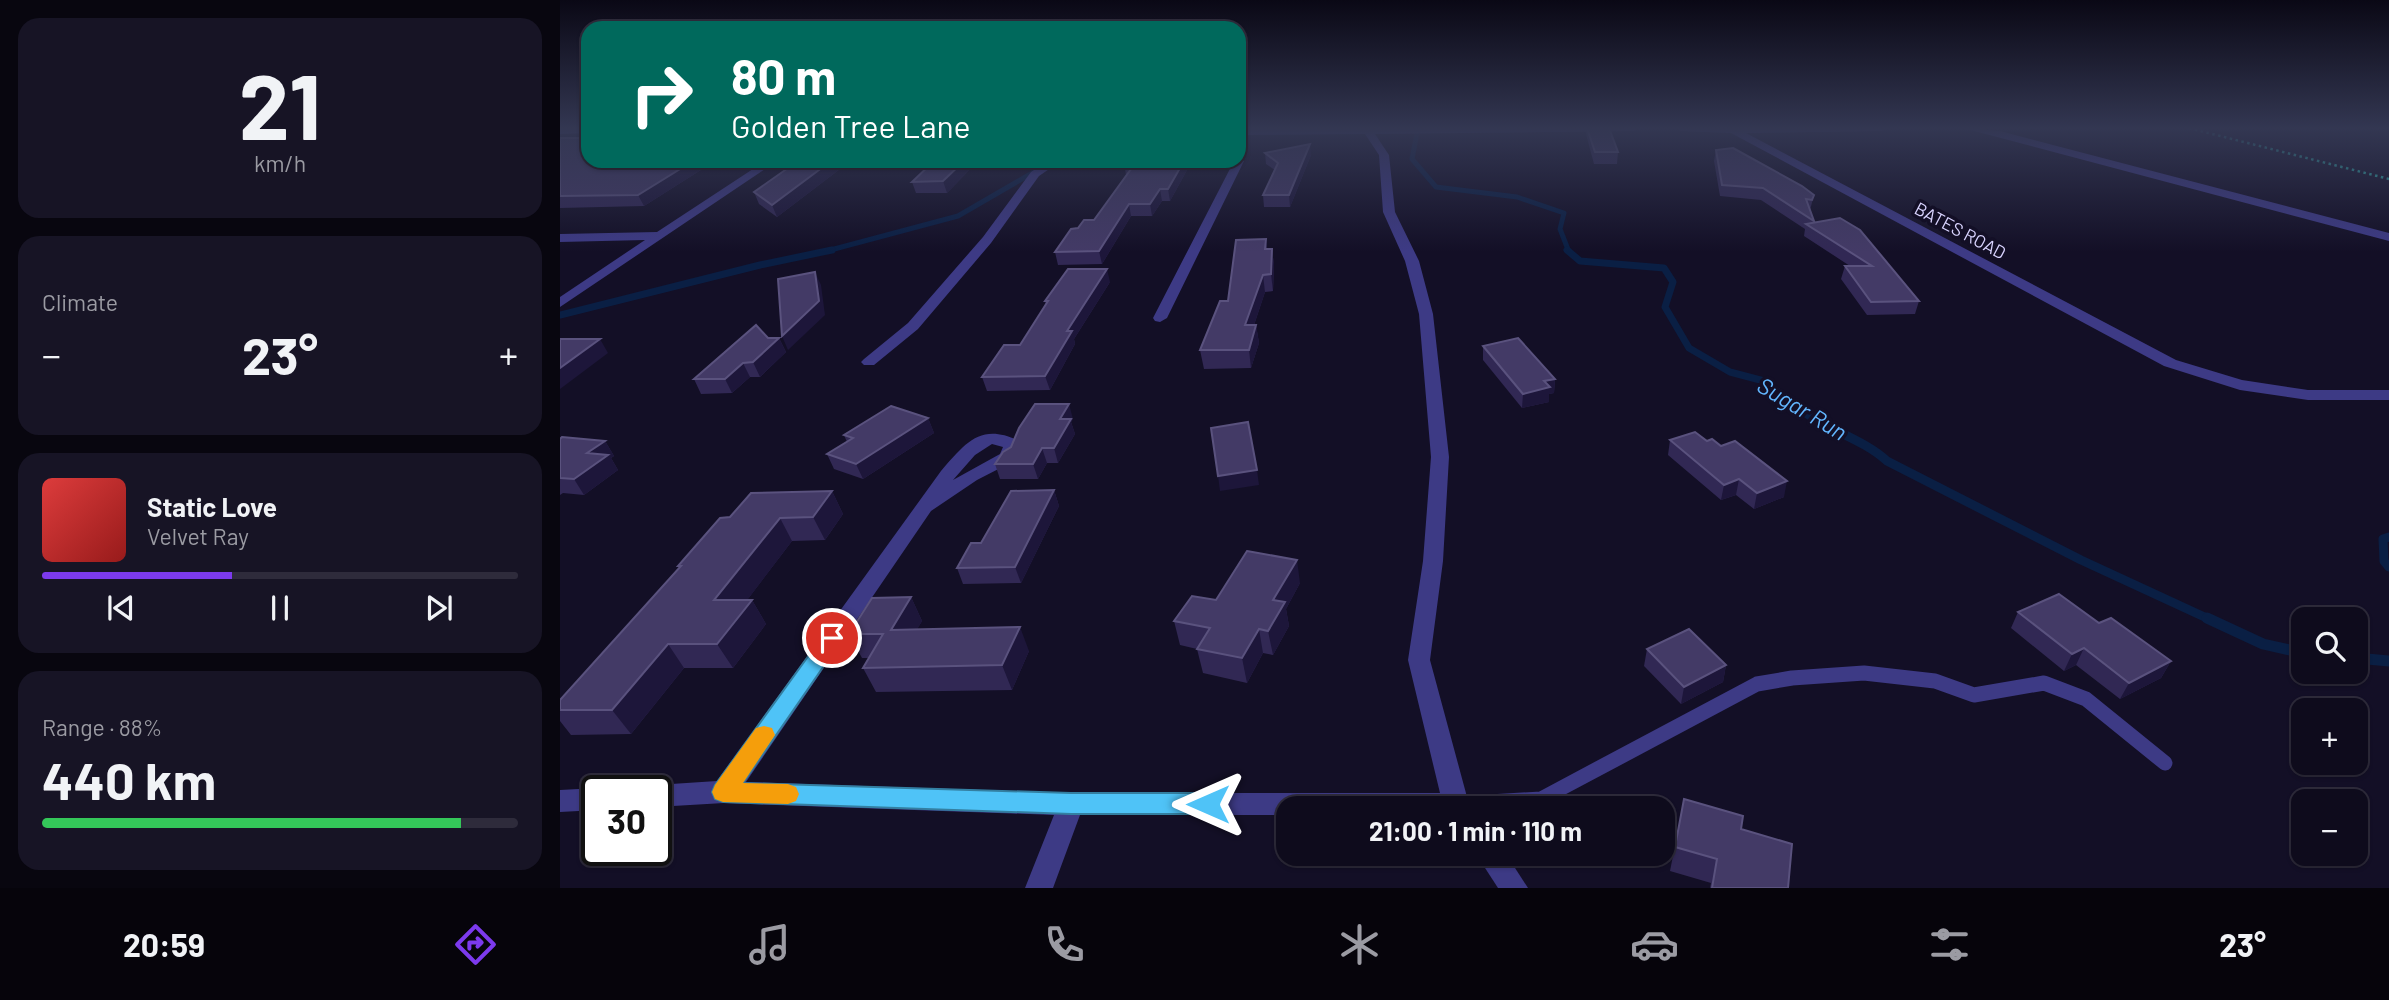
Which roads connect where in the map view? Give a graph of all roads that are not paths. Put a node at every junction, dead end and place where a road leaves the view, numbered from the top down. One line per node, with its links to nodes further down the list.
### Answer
1 (760, 169): 7 (street)
2 (1042, 169): 12 (street)
3 (1235, 169): 11 (street)
4 (1385, 169): 18 (street)
5 (1807, 169): 13 (street, BATES ROAD)
6 (2130, 169): 8 (street)
7 (661, 236): 9 (street); 10 (street)
8 (2389, 237)
9 (560, 238)
10 (560, 303)
11 (1160, 318)
12 (869, 362)
13 (2389, 396)
14 (925, 507): 14 (street); 16 (street)
15 (2165, 763): 19 (lane)
16 (723, 792): 17 (street); 22 (street)
17 (672, 795)
18 (1453, 796)
19 (1547, 796)
20 (581, 800): 21 (street)
21 (560, 801)
22 (1071, 804): 23 (street); 25 (street)
23 (1276, 805)
24 (1498, 866): 26 (street)
25 (1039, 888)
26 (1514, 888)

